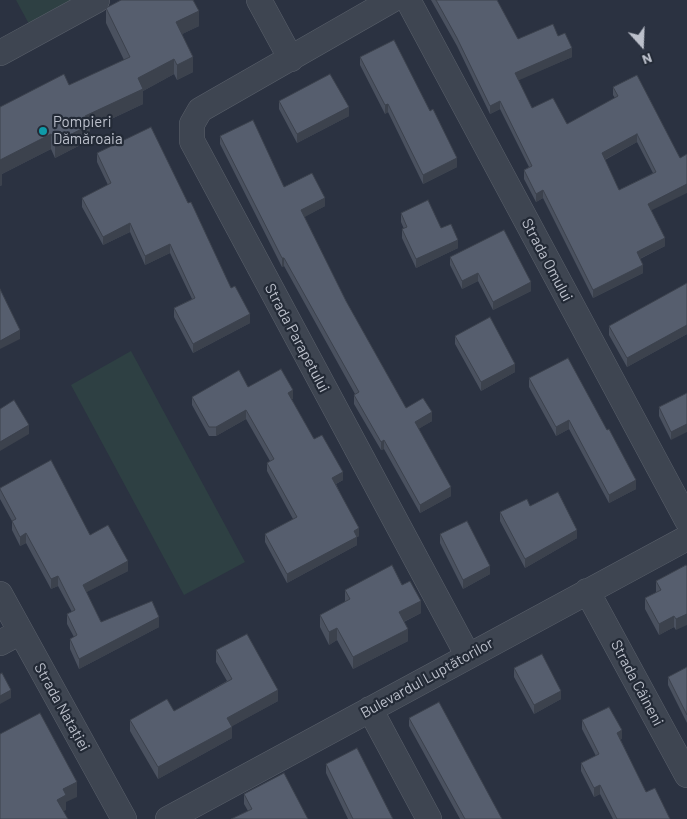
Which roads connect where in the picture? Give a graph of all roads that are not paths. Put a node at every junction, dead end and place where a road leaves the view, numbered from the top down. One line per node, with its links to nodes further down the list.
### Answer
1 (97, 0): 5 (street)
2 (259, 0): 6 (street)
3 (392, 0): 6 (street, Strada Parapetului)
4 (408, 0): 7 (street, Strada Omului)
5 (0, 52)
6 (291, 59): 12 (street, Strada Parapetului)
7 (687, 520)
8 (687, 538): 9 (street, Bulevardul Luptătorilor)
9 (587, 591): 12 (street, Bulevardul Luptătorilor); 14 (street, Strada Câineni)
10 (0, 594): 11 (street, Strada Natației)
11 (10, 637): 15 (street, Strada Natației)
12 (468, 656): 13 (street, Bulevardul Luptătorilor)
13 (370, 709): 16 (street, Bulevardul Luptătorilor); 17 (street)
14 (687, 775)
15 (124, 819)
16 (168, 819)
17 (429, 819)

